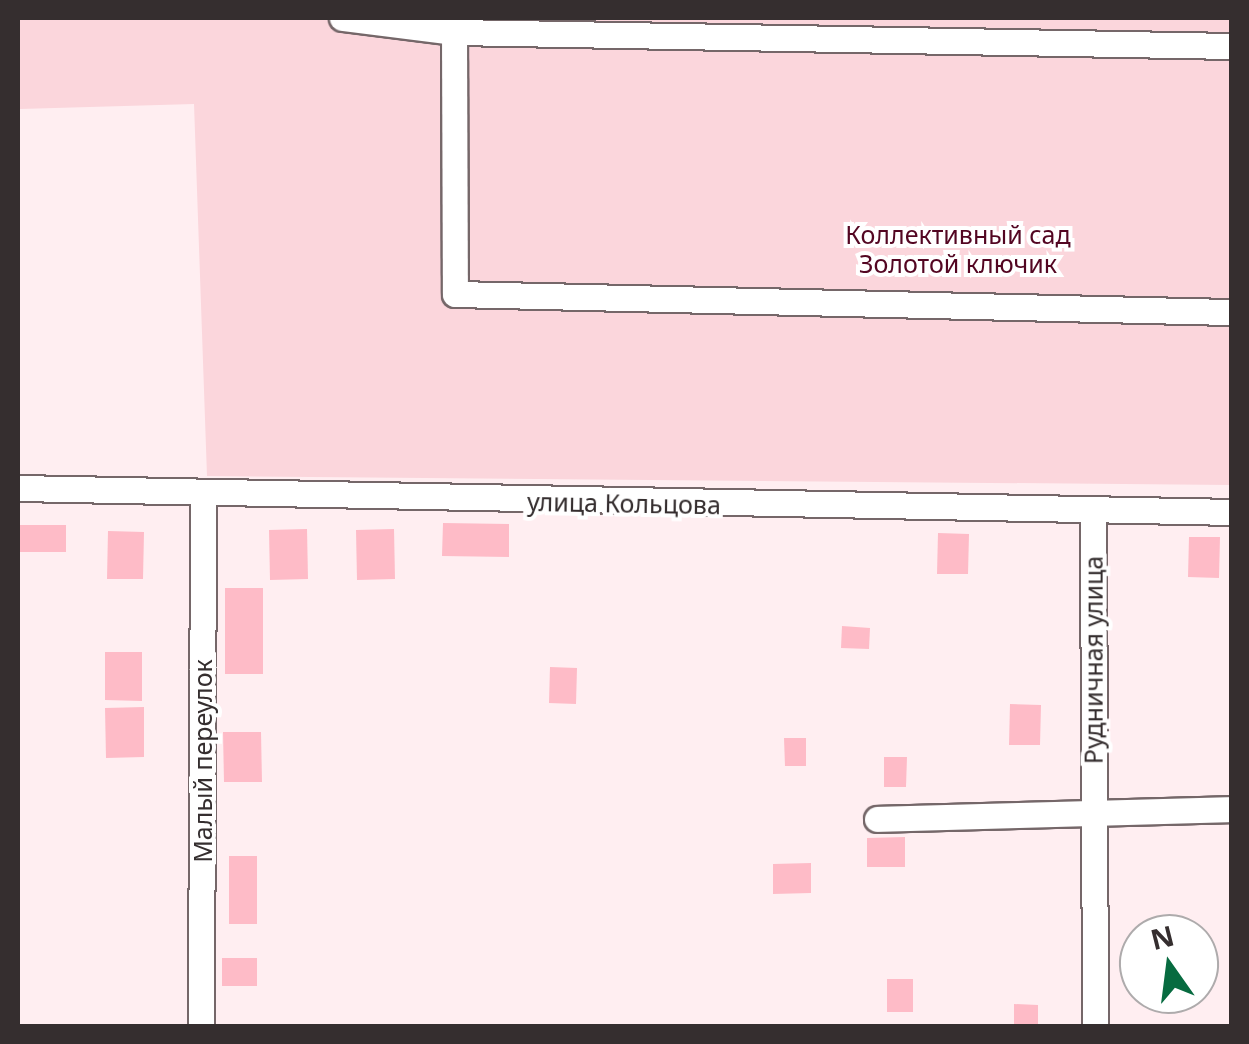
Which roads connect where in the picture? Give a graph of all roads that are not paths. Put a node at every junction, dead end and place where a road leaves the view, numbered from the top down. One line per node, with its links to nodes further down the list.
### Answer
1 (342, 18): 2 (street)
2 (454, 32): 3 (street); 4 (street)
3 (1232, 46)
4 (1232, 312)
5 (18, 488): 6 (street, улица Кольцова)
6 (203, 496): 7 (street, улица Кольцова); 12 (street, Малый переулок)
7 (1093, 512): 8 (street, улица Кольцова); 9 (street, Рудничная улица)
8 (1232, 512)
9 (1093, 808): 10 (street); 11 (street); 13 (street, Рудничная улица)
10 (1232, 809)
11 (877, 819)
12 (201, 1026)
13 (1096, 1026)

